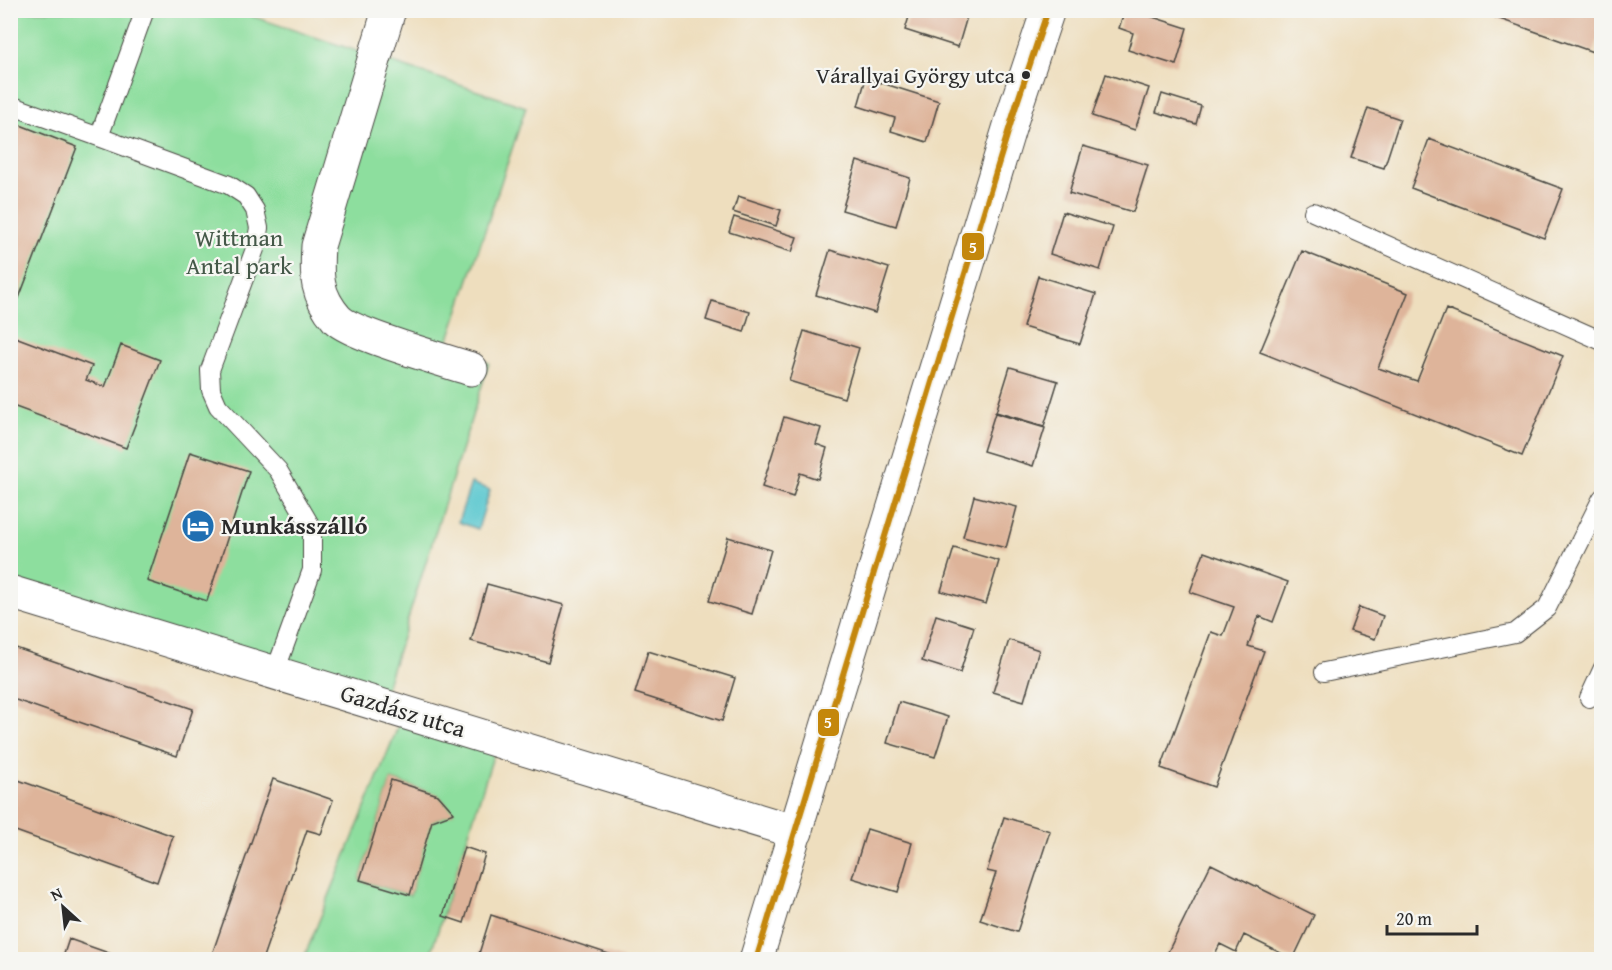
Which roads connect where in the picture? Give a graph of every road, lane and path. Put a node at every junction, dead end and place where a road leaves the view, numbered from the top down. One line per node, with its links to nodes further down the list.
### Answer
1 (145, 10): 5 (lane)
2 (390, 10): 8 (street)
3 (1048, 10): 15 (street)
4 (10, 105): 5 (lane)
5 (99, 137): 12 (lane)
6 (1313, 212): 7 (lane)
7 (1602, 341)
8 (471, 369)
9 (1602, 498): 13 (lane)
10 (10, 592): 12 (street, Gazdász utca)
11 (1602, 670): 14 (lane)
12 (275, 672): 15 (street, Gazdász utca)
13 (1323, 672)
14 (1589, 698)
15 (796, 832): 16 (street)
16 (756, 960)

